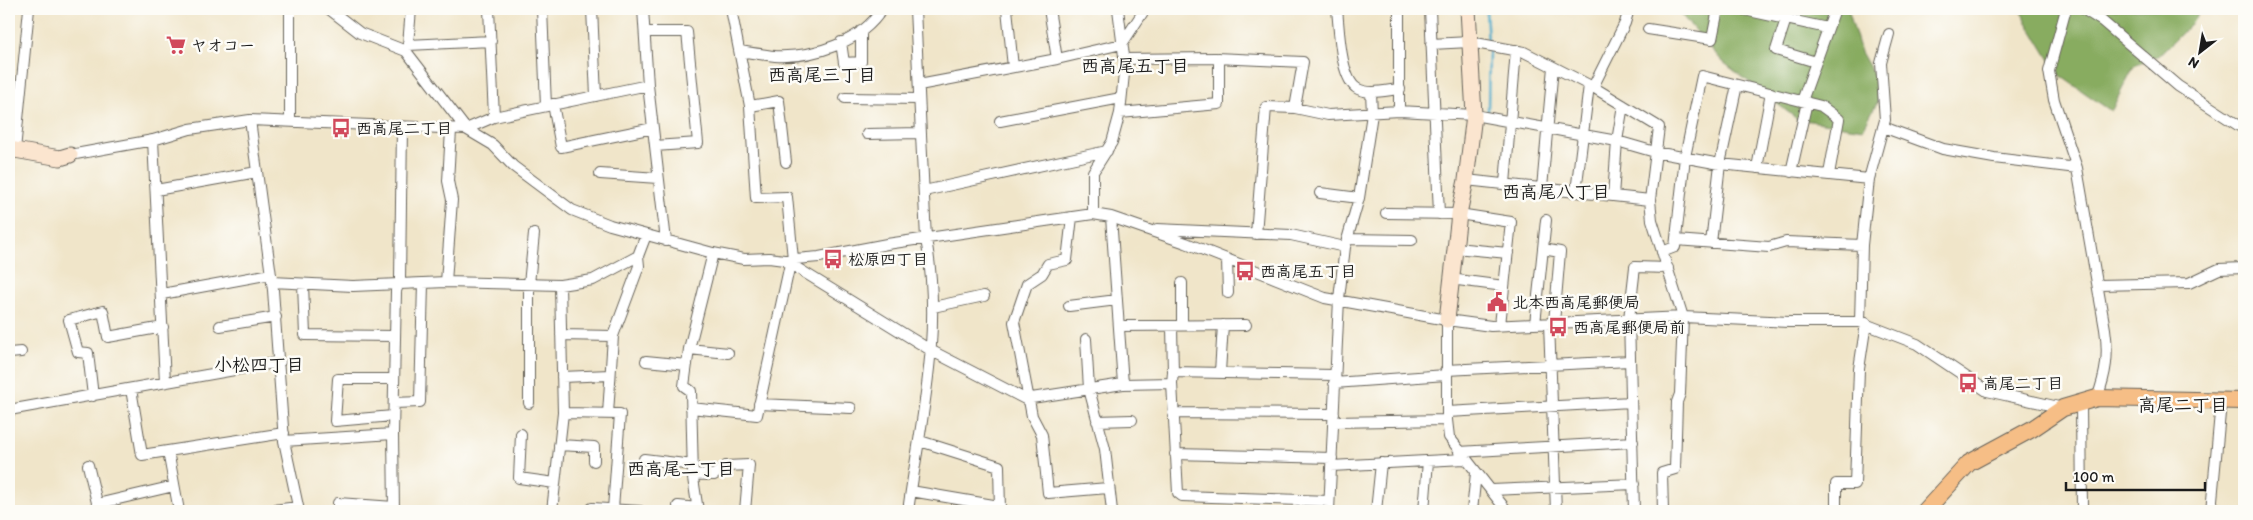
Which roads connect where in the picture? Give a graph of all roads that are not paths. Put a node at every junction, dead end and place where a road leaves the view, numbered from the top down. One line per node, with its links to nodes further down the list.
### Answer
1 (29, 9): 85 (street)
2 (290, 9): 69 (street)
3 (329, 9): 37 (street)
4 (411, 9): 37 (street)
5 (489, 9): 32 (street)
6 (542, 9): 58 (street)
7 (592, 9): 53 (street)
8 (644, 9): 30 (street)
9 (730, 9): 39 (street)
10 (882, 9): 29 (street)
11 (915, 9): 47 (street)
12 (1007, 9): 45 (street)
13 (1049, 9): 42 (street)
14 (1118, 9): 35 (street)
15 (1144, 9): 35 (street)
16 (1337, 9): 51 (street)
17 (1399, 9): 50 (street)
18 (1430, 9): 36 (street)
19 (1468, 9): 34 (street)
20 (1629, 9): 49 (street)
21 (1718, 9): 28 (street)
22 (1740, 9): 26 (street)
23 (1835, 9): 27 (street)
24 (2066, 9): 93 (street)
25 (2083, 9): 77 (street)
26 (1786, 19): 27 (street); 43 (street)
27 (1827, 28): 43 (street)
28 (1648, 29)
29 (861, 31): 33 (street); 33 (street)
30 (645, 32): 46 (street); 84 (street)
31 (1889, 34): 73 (street)
32 (491, 41): 37 (street); 67 (street)
33 (840, 42): 39 (street)
34 (1470, 42): 36 (street); 38 (street); 66 (street)
35 (1122, 44): 40 (street); 42 (street)
36 (1431, 44): 63 (street)
37 (407, 48): 76 (street)
38 (1516, 50): 44 (street); 71 (street)
39 (740, 52): 60 (street)
40 (1124, 58): 41 (street); 55 (street)
41 (1219, 58): 61 (street); 64 (street)
42 (1056, 59): 45 (street)
43 (1816, 62): 57 (street)
44 (1553, 67): 49 (street); 75 (street)
45 (1013, 68): 47 (street)
46 (648, 85): 53 (street); 74 (street)
47 (919, 85): 56 (street)
48 (1738, 85): 52 (street); 89 (street); 91 (street)
49 (1591, 86): 59 (street); 81 (street)
50 (1400, 89): 51 (street); 62 (street)
51 (1371, 92): 65 (street)
52 (1771, 93): 57 (street); 92 (street)
53 (596, 96): 58 (street)
54 (845, 98): 56 (street)
55 (1121, 98): 64 (street); 70 (street)
56 (919, 99): 79 (street)
57 (1805, 102): 95 (street); 97 (street)
58 (550, 105): 67 (street); 74 (street)
59 (1623, 105): 83 (street); 87 (street)
60 (750, 106): 90 (street); 135 (street)
61 (1295, 108): 65 (street); 119 (street)
62 (1398, 111): 63 (street); 65 (street)
63 (1434, 112): 66 (street); 112 (street)
64 (1120, 113): 86 (street)
65 (1372, 114): 108 (street)
66 (1474, 115): 71 (street); 100 (street)
67 (494, 117): 76 (street)
68 (250, 120): 69 (street); 82 (street); 94 (street)
69 (290, 120): 72 (street)
70 (1000, 121)
71 (1511, 122): 75 (street); 101 (street)
72 (402, 127): 78 (street); 145 (street)
73 (1883, 127): 93 (street); 99 (street)
74 (653, 128): 84 (street)
75 (1546, 128): 81 (street); 102 (street)
76 (466, 129): 78 (street); 120 (street)
77 (2244, 129)
78 (451, 130): 140 (street)
79 (921, 133): 80 (street); 104 (street)
80 (867, 134)
81 (1582, 135): 83 (street); 105 (street)
82 (153, 140): 88 (street); 103 (street)
83 (1617, 141): 87 (street); 107 (street)
84 (655, 146): 98 (street)
85 (12, 149): 88 (street)
86 (1107, 150): 104 (street); 111 (street)
87 (1655, 152): 89 (street); 109 (street)
88 (70, 155)
89 (1685, 157): 91 (street); 123 (street)
90 (786, 162)
91 (1720, 164): 92 (street); 126 (street)
92 (1757, 168): 95 (street)
93 (2076, 168): 147 (street)
94 (257, 172): 103 (street); 138 (street)
95 (1792, 172): 97 (street)
96 (600, 174): 98 (street)
97 (1829, 174): 99 (street)
98 (658, 178): 124 (street)
99 (1869, 179): 127 (street)
100 (1466, 180): 101 (street); 113 (street)
101 (1505, 184): 102 (street)
102 (1542, 188): 105 (street)
103 (156, 190): 150 (street)
104 (924, 191): 121 (street)
105 (1576, 192): 107 (street)
106 (1320, 193): 108 (street)
107 (1613, 196): 109 (street)
108 (1359, 198): 125 (street)
109 (1650, 200): 130 (street)
110 (1386, 213): 112 (street)
111 (1093, 214): 114 (street); 115 (street)
112 (1439, 214): 113 (street)
113 (1459, 214): 128 (street); 132 (street)
114 (1072, 217): 121 (street); 197 (street)
115 (1111, 217): 117 (street); 153 (street)
116 (1546, 220): 129 (street)
117 (1144, 229): 119 (street); 134 (street)
118 (534, 234): 144 (street)
119 (1256, 234): 125 (street)
120 (646, 235): 124 (street); 133 (street)
121 (926, 239): 135 (street); 155 (street)
122 (1412, 240): 125 (street)
123 (1676, 240): 126 (street); 130 (street)
124 (666, 241): 131 (street)
125 (1346, 243): 152 (street)
126 (1711, 243): 127 (street)
127 (1862, 245): 161 (street)
128 (1455, 248): 132 (street); 139 (street)
129 (1543, 249): 160 (street); 162 (street)
130 (1662, 252): 136 (street)
131 (713, 253): 135 (street); 174 (street)
132 (1508, 253): 148 (street)
133 (638, 256): 146 (street); 172 (street)
134 (1226, 260): 149 (street); 152 (street)
135 (789, 261): 175 (street); 205 (street)
136 (1668, 268): 157 (street); 158 (street)
137 (2244, 268): 147 (street)
138 (272, 278): 143 (street); 150 (street); 156 (street)
139 (1450, 280): 148 (street); 159 (street)
140 (446, 282): 141 (street); 144 (street)
141 (423, 283): 145 (street); 202 (street)
142 (1182, 283): 167 (street)
143 (303, 284): 145 (street); 171 (street)
144 (529, 284): 146 (street); 203 (street)
145 (398, 285): 171 (street)
146 (560, 285): 170 (street)
147 (2098, 285): 198 (street)
148 (1504, 286): 164 (street)
149 (1228, 293)
150 (162, 294): 169 (street)
151 (984, 296): 155 (street)
152 (1339, 299): 159 (street); 190 (street)
153 (1118, 300): 154 (street); 166 (street)
154 (1069, 306)
155 (933, 307): 175 (street)
156 (276, 317): 165 (street); 181 (street)
157 (1683, 317): 158 (street); 161 (street); 267 (street)
158 (1628, 319): 160 (street); 180 (street)
159 (1447, 320): 164 (street); 186 (street)
160 (1552, 323): 162 (street); 183 (street)
161 (1863, 323): 209 (street); 268 (street)
162 (1534, 324): 164 (street)
163 (1223, 325): 167 (street); 168 (street); 185 (street)
164 (1500, 325)
165 (220, 326)
166 (1119, 326): 167 (street); 193 (street)
167 (1177, 326): 184 (street)
168 (1246, 326)
169 (163, 327): 191 (street); 196 (street)
170 (561, 335): 172 (street); 188 (street)
171 (395, 336): 189 (street)
172 (613, 336): 187 (street)
173 (1086, 339): 194 (street)
174 (689, 349): 177 (street); 182 (street)
175 (932, 351): 197 (street); 222 (street)
176 (21, 352): 178 (street)
177 (728, 353)
178 (9, 354)
179 (646, 361): 182 (street)
180 (1630, 361): 183 (street); 201 (street)
181 (280, 362): 191 (street); 221 (street)
182 (687, 365): 207 (street)
183 (1552, 366): 186 (street); 206 (street)
184 (1173, 372): 185 (street); 192 (street)
185 (1220, 372): 190 (street)
186 (1446, 372): 190 (street); 215 (street)
187 (610, 375): 188 (street); 213 (street)
188 (562, 377): 212 (street)
189 (394, 379): 202 (street); 214 (street)
190 (1334, 379): 216 (street)
191 (165, 382): 195 (street)
192 (1172, 383): 193 (street); 211 (street)
193 (1123, 384): 194 (street)
194 (1089, 389): 197 (street); 218 (street)
195 (131, 390): 196 (street); 226 (street)
196 (93, 396): 210 (street)
197 (1029, 398): 240 (street)
198 (2097, 398): 199 (main road); 204 (main road)
199 (2219, 401): 200 (main road); 271 (street)
200 (2244, 401)
201 (1631, 402): 206 (street); 223 (street)
202 (394, 403): 214 (street)
203 (529, 403)
204 (2081, 403): 209 (main road); 270 (street)
205 (759, 404): 207 (street); 208 (street)
206 (1554, 407): 215 (street); 225 (street)
207 (692, 408): 235 (street)
208 (851, 408)
209 (2064, 408): 269 (main road)
210 (9, 410)
211 (1173, 413): 216 (street); 227 (street)
212 (562, 414): 213 (street); 224 (street)
213 (608, 414): 249 (street)
214 (393, 416): 219 (street)
215 (1446, 416): 216 (street); 228 (street)
216 (1334, 418): 232 (street)
217 (1132, 420): 218 (street)
218 (1098, 421): 240 (street)
219 (393, 434): 221 (street); 248 (street)
220 (521, 434): 237 (street)
221 (284, 437): 226 (street); 247 (street)
222 (920, 441): 243 (street); 250 (street)
223 (1633, 442): 225 (street); 238 (street)
224 (559, 444): 230 (street); 237 (street)
225 (1555, 447): 228 (street); 241 (street)
226 (168, 451): 239 (street)
227 (1175, 454): 232 (street); 245 (street)
228 (1462, 455): 231 (street); 236 (street)
229 (644, 459): 235 (street)
230 (594, 461)
231 (1428, 461): 233 (street); 262 (street)
232 (1332, 462): 233 (street); 245 (street)
233 (1381, 463): 261 (street)
234 (88, 465): 246 (street)
235 (693, 469): 251 (street); 258 (street)
236 (1476, 473): 242 (street); 263 (street)
237 (555, 483): 255 (street)
238 (1634, 484): 241 (street); 266 (street)
239 (174, 486): 246 (street); 252 (street)
240 (1108, 488): 260 (street)
241 (1556, 488): 242 (street); 265 (street)
242 (1492, 490): 264 (street)
243 (911, 491): 250 (street); 259 (street)
244 (678, 506): 251 (street)
245 (1329, 506)
246 (98, 507)
247 (298, 509): 253 (street)
248 (394, 509): 254 (street)
249 (613, 509): 256 (street); 257 (street)
250 (1000, 509)
251 (698, 510)
252 (179, 511)
253 (266, 511)
254 (338, 511)
255 (552, 511)
256 (592, 511)
257 (640, 511)
258 (745, 511)
259 (908, 511)
260 (1112, 511)
261 (1376, 511)
262 (1424, 511)
263 (1472, 511)
264 (1507, 511)
265 (1556, 511)
266 (1634, 511)
267 (1663, 511)
268 (1836, 511)
269 (1924, 511)
270 (2082, 511)
271 (2211, 511)

